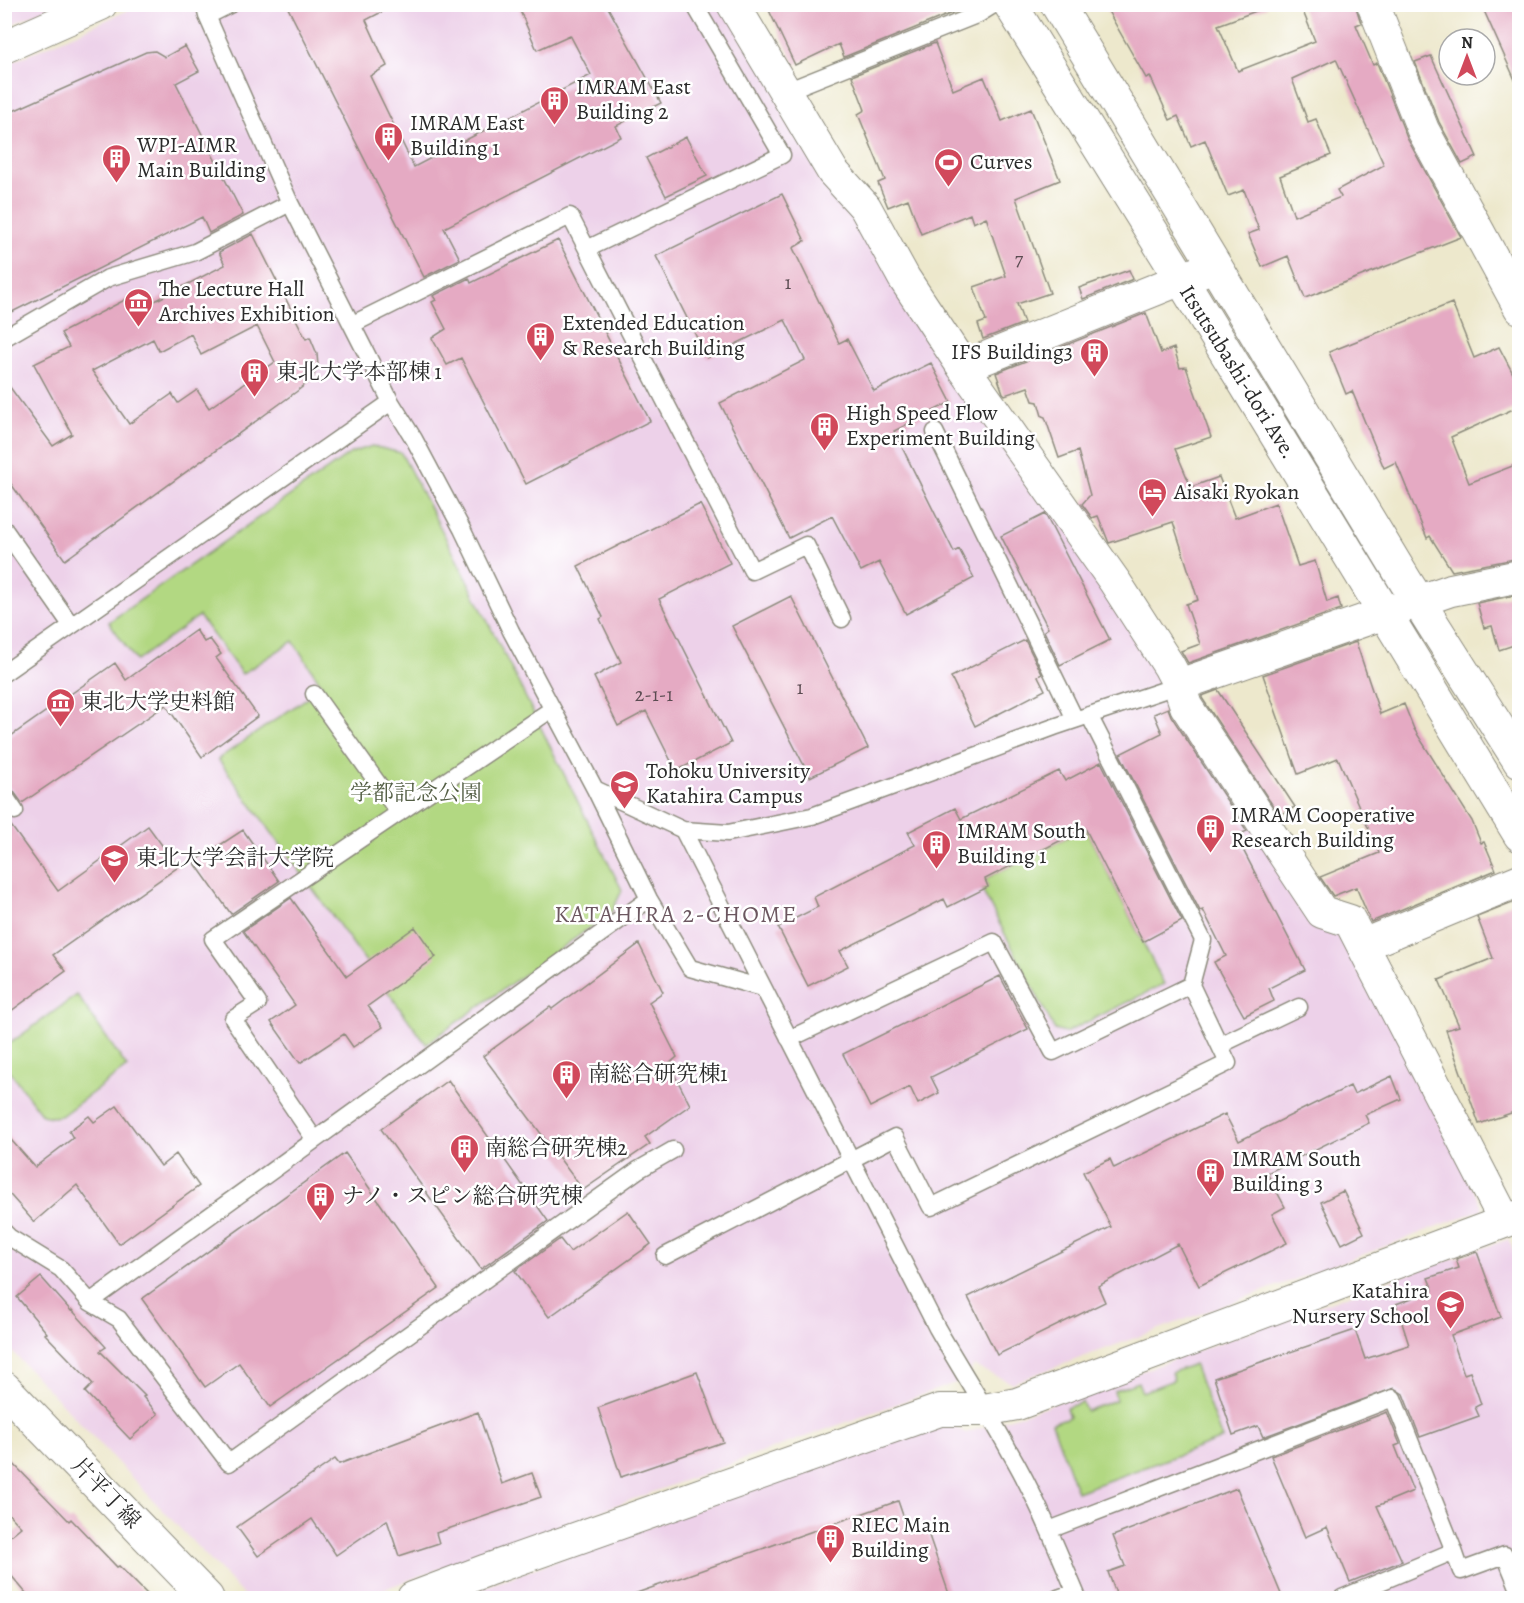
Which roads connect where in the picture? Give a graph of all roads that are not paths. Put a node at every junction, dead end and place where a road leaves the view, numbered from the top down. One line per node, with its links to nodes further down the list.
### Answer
1 (101, 4): 10 (street)
2 (231, 4): 9 (lane)
3 (694, 4): 13 (lane)
4 (733, 4): 11 (street)
5 (995, 4): 11 (lane)
6 (1010, 4): 15 (street, Itsutsubashi-dori Ave.)
7 (1058, 4): 14 (street, Itsutsubashi-dori Ave.)
8 (1373, 4): 16 (street)
9 (205, 10): 12 (lane)
10 (4, 47)
11 (784, 92): 19 (street)
12 (290, 203): 17 (lane); 18 (lane)
13 (586, 249): 17 (lane); 26 (lane)
14 (1214, 266): 15 (street); 24 (street, Itsutsubashi-dori Ave.)
15 (1182, 280): 19 (street); 25 (street, Itsutsubashi-dori Ave.)
16 (1520, 308)
17 (353, 324): 20 (lane)
18 (4, 338)
19 (963, 367): 29 (street)
20 (391, 402): 27 (lane); 31 (lane)
21 (935, 432): 32 (lane)
22 (4, 529): 27 (lane)
23 (1520, 576): 24 (street)
24 (1418, 601): 25 (street); 33 (street, Itsutsubashi-dori Ave.)
25 (1386, 613): 29 (street); 39 (street, Itsutsubashi-dori Ave.)
26 (842, 619)
27 (71, 625): 28 (lane)
28 (4, 673)
29 (1179, 684): 32 (lane); 42 (street)
30 (314, 694): 37 (lane)
31 (552, 710): 34 (lane); 37 (lane)
32 (1082, 717): 38 (lane); 43 (lane)
33 (1520, 762)
34 (596, 789): 38 (lane); 41 (lane)
35 (4, 795): 36 (lane)
36 (15, 811)
37 (399, 813): 48 (lane)
38 (683, 830): 44 (lane)
39 (1520, 835)
40 (1520, 880): 42 (street)
41 (649, 899): 44 (lane); 48 (lane)
42 (1363, 945): 51 (street)
43 (1191, 985): 46 (lane); 47 (lane)
44 (762, 988): 46 (lane)
45 (1299, 1007): 47 (lane)
46 (789, 1039): 50 (lane)
47 (1220, 1045): 50 (lane)
48 (315, 1140): 54 (lane)
49 (673, 1150): 54 (lane)
50 (850, 1159): 53 (lane); 56 (lane)
51 (1512, 1219): 56 (street)
52 (4, 1232): 54 (lane)
53 (665, 1256)
54 (90, 1302)
55 (7, 1396): 61 (street, 片平丁線)
56 (984, 1410): 57 (lane); 62 (street)
57 (1049, 1530): 58 (lane); 60 (lane)
58 (1454, 1551): 59 (lane); 64 (lane)
59 (1520, 1592)
60 (1077, 1595): 63 (lane)
61 (207, 1599)
62 (412, 1599)
63 (1058, 1599)
64 (1342, 1599)

